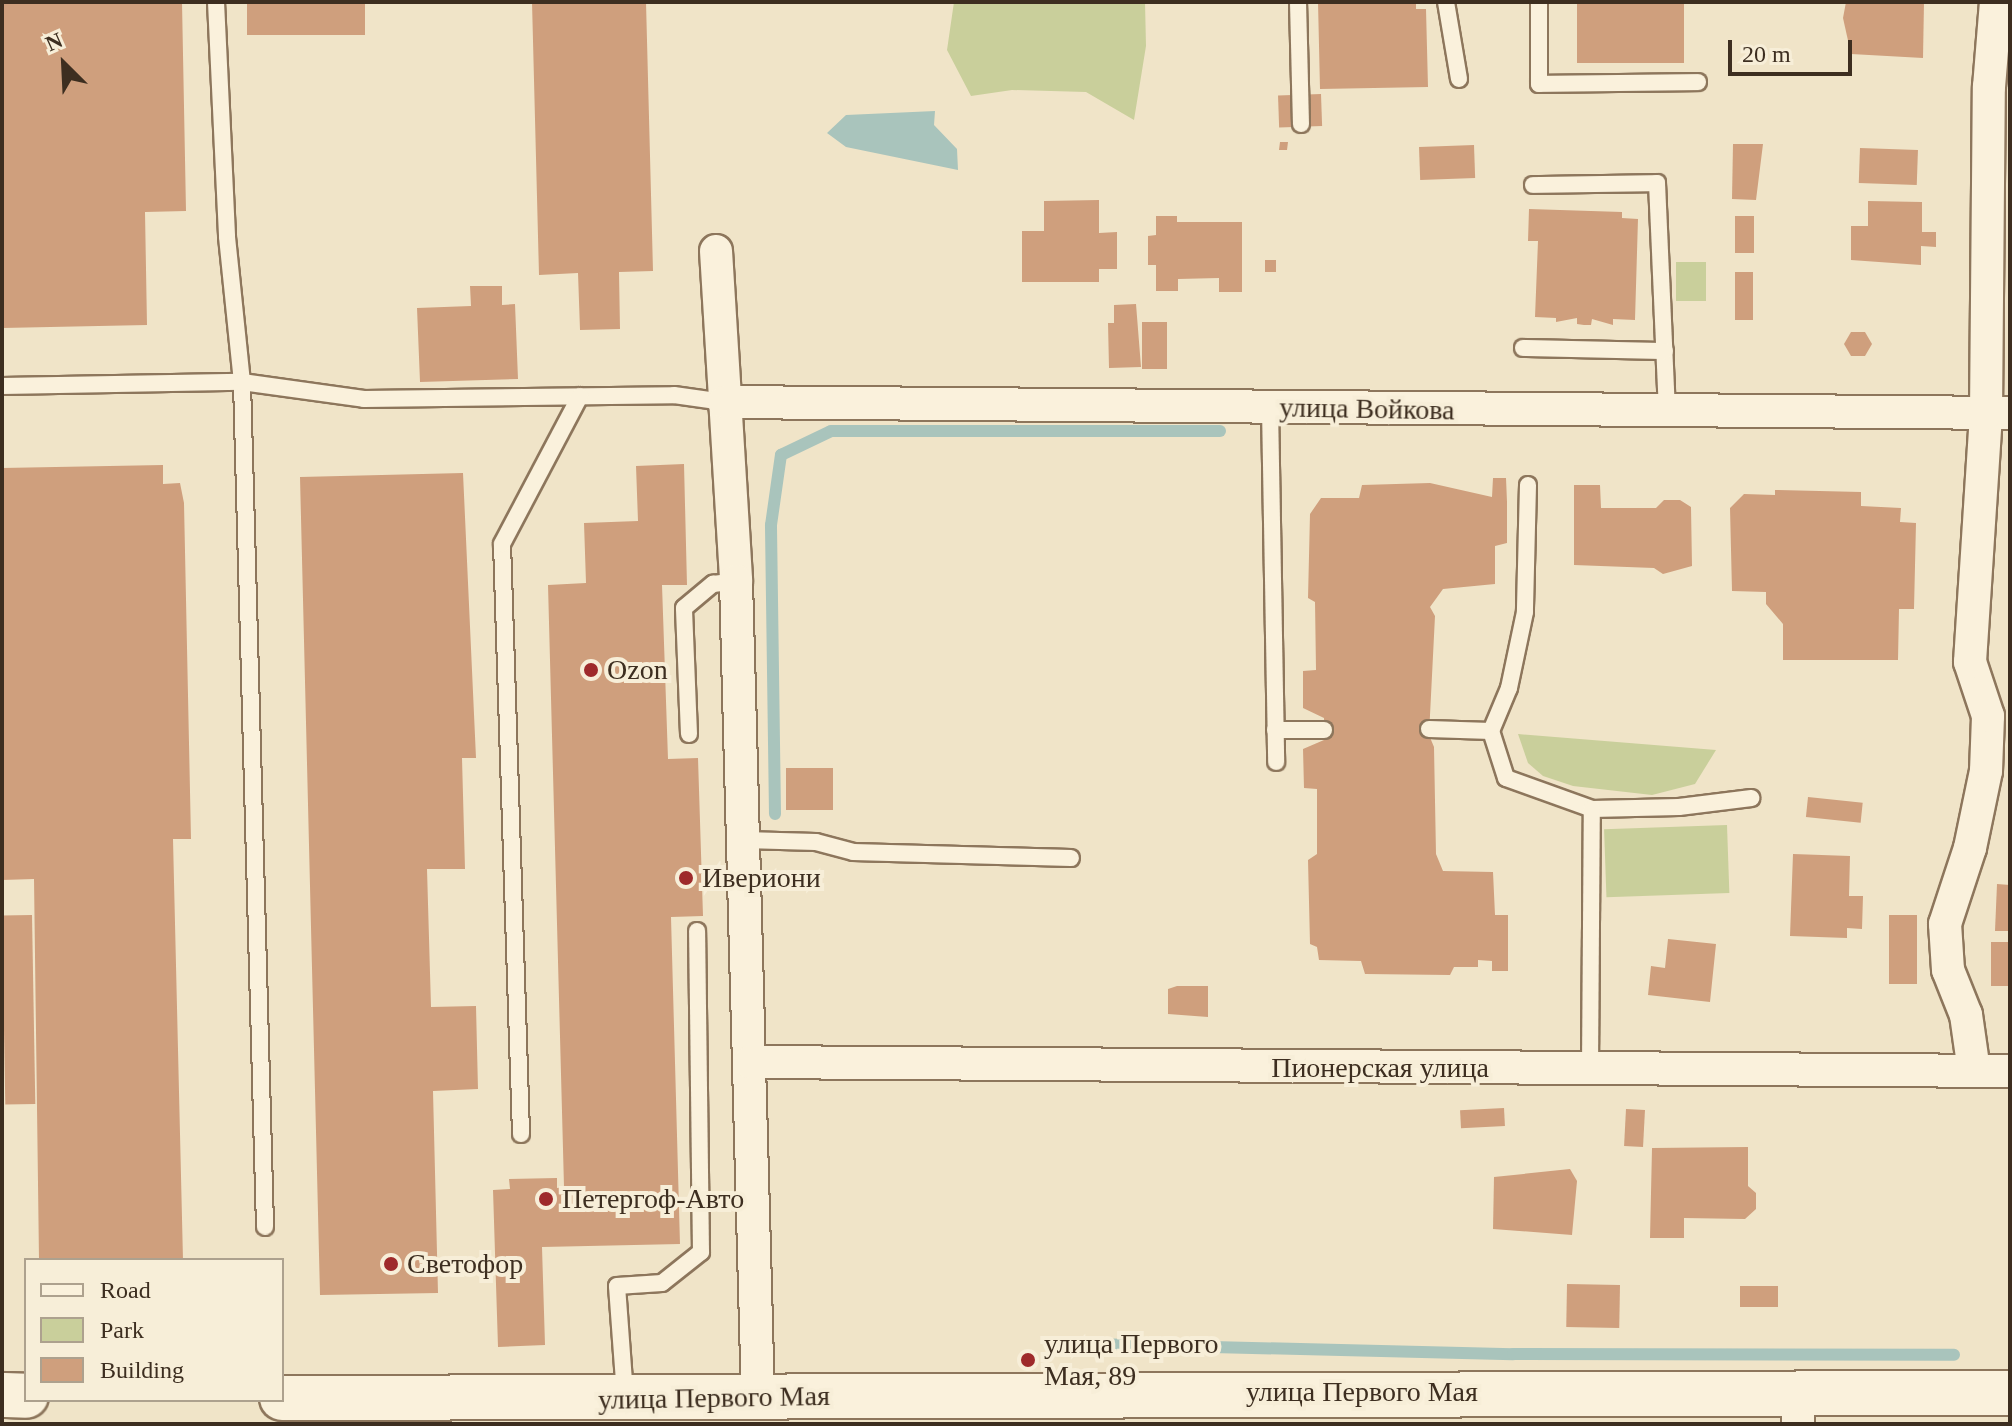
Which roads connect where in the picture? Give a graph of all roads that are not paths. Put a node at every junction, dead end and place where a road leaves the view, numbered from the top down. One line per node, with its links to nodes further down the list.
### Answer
1 (216, 2): 13 (lane)
2 (1298, 2): 8 (lane)
3 (1446, 2): 6 (lane)
4 (1539, 2): 7 (lane)
5 (1996, 2): 19 (street)
6 (1459, 79)
7 (1698, 82)
8 (1301, 124)
9 (1533, 185): 12 (lane)
10 (716, 251): 16 (street)
11 (1523, 348): 12 (lane)
12 (1665, 351): 18 (lane)
13 (242, 382): 14 (lane); 15 (lane); 38 (lane)
14 (2, 386)
15 (580, 396): 16 (lane); 37 (lane)
16 (724, 402): 17 (street, улица Войкова); 21 (street)
17 (1270, 407): 18 (street, улица Войкова); 23 (lane)
18 (1667, 412): 19 (street, улица Войкова)
19 (1998, 413): 35 (street)
20 (1528, 485): 25 (lane)
21 (736, 581): 26 (lane); 30 (street)
22 (1429, 729): 25 (lane)
23 (1275, 730): 24 (lane); 27 (lane)
24 (1324, 730)
25 (1491, 731): 29 (lane)
26 (689, 734)
27 (1276, 762)
28 (1751, 798): 29 (lane)
29 (1592, 809): 34 (lane)
30 (744, 840): 31 (lane); 33 (street)
31 (1071, 858)
32 (697, 931): 44 (lane)
33 (750, 1062): 34 (street, Пионерская улица); 43 (street)
34 (1590, 1069): 35 (street, Пионерская улица)
35 (1974, 1071): 36 (street, Пионерская улица)
36 (2010, 1071)
37 (521, 1134)
38 (265, 1227)
39 (2010, 1393): 45 (street, улица Первого Мая)
40 (2, 1395): 41 (street)
41 (24, 1396)
42 (284, 1398): 44 (street, улица Первого Мая)
43 (758, 1398): 44 (street, улица Первого Мая); 45 (street, улица Первого Мая)
44 (626, 1400)
45 (1798, 1409)

